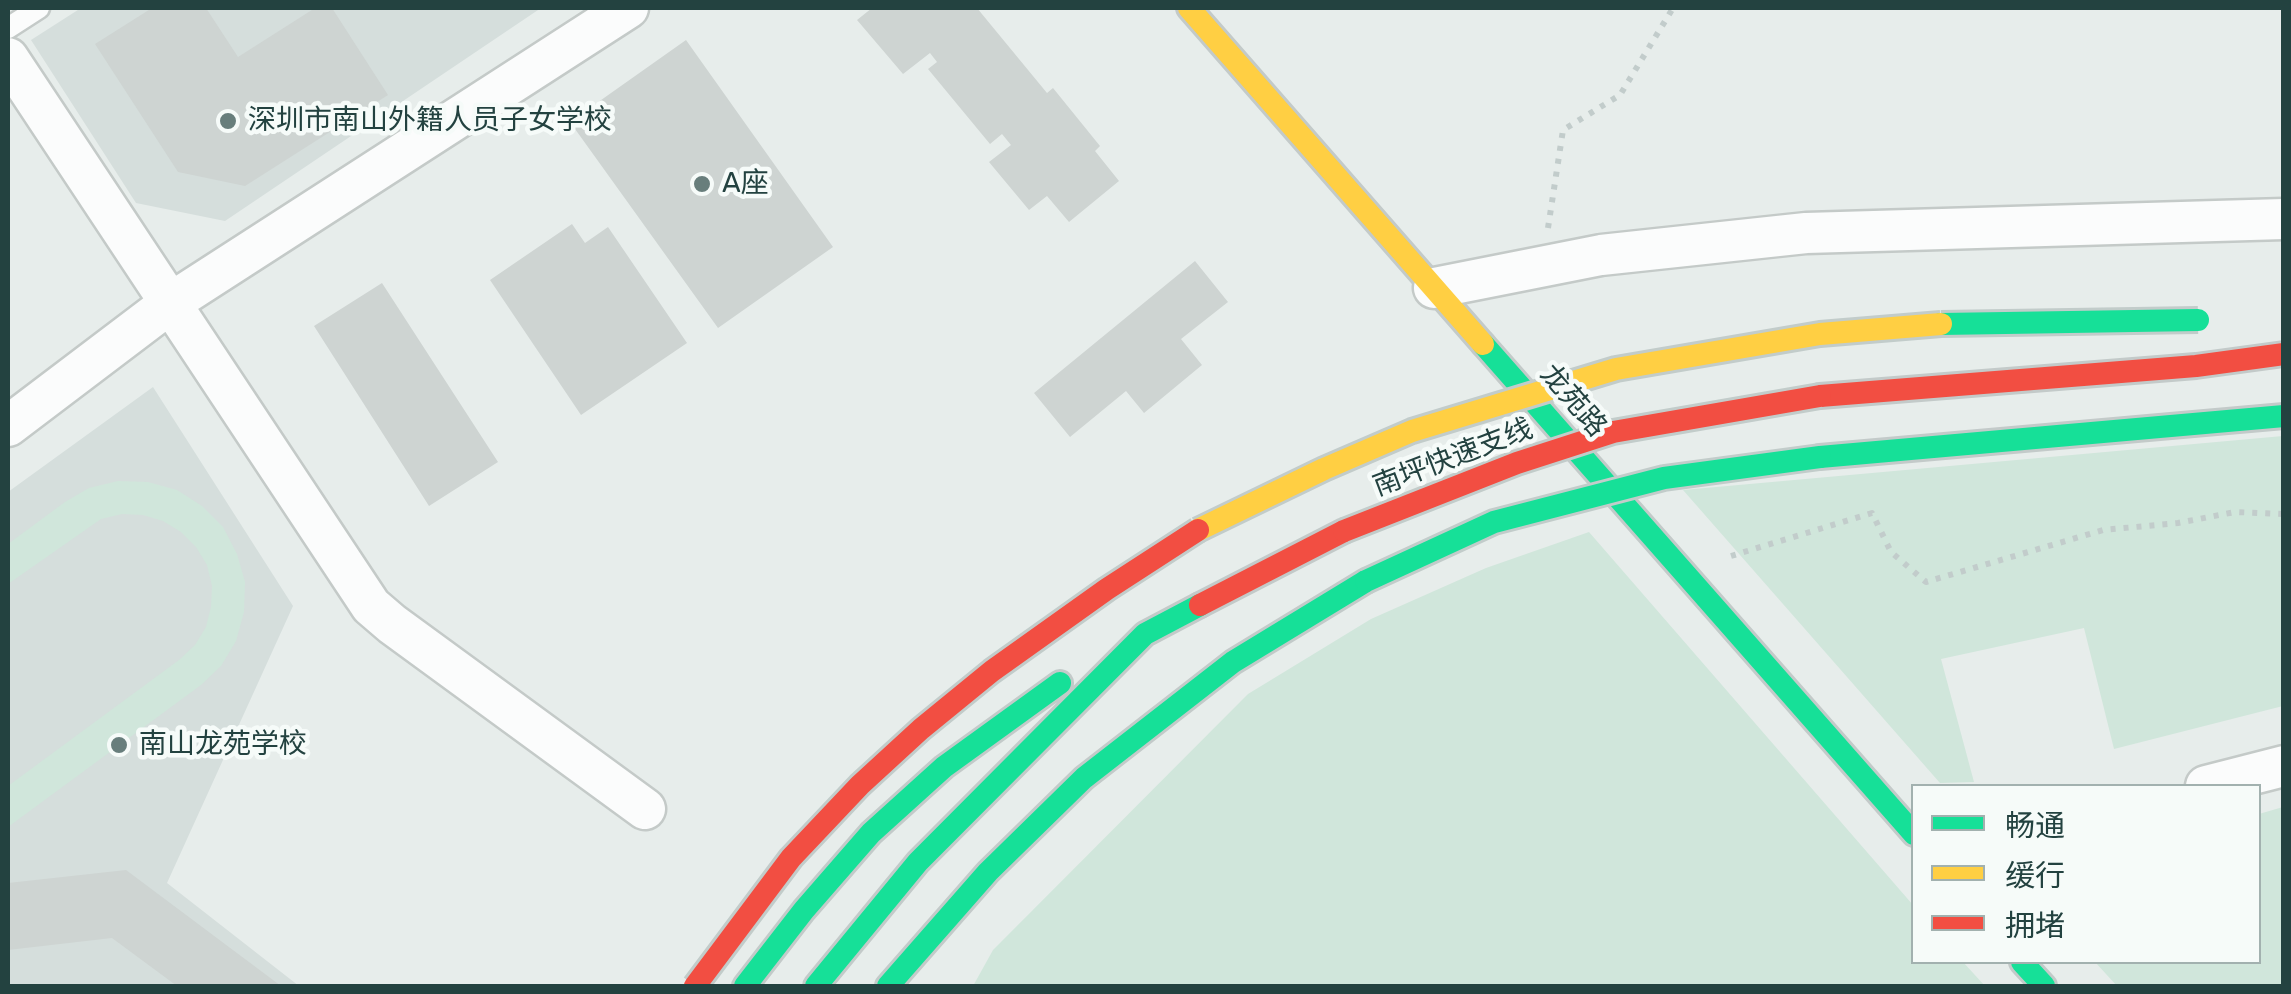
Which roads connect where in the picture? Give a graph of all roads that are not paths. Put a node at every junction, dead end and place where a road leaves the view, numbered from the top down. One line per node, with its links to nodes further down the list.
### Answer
1 (39, 8): 4 (lane)
2 (628, 8): 8 (street)
3 (1189, 8): 7 (main road, 龙苑路)
4 (8, 28)
5 (8, 58): 8 (street)
6 (2284, 219): 7 (street)
7 (1434, 288): 18 (main road, 龙苑路)
8 (170, 304): 12 (street); 17 (street)
9 (2206, 320): 21 (main road, bridge)
10 (2284, 354): 13 (main road, 南坪快速支线, bridge)
11 (2284, 416): 15 (main road, bridge)
12 (8, 426)
13 (1145, 634): 22 (main road); 23 (main road, 南坪快速支线)
14 (2284, 766): 16 (street)
15 (1084, 778): 19 (main road); 24 (main road)
16 (2214, 784)
17 (645, 809)
18 (1911, 831)
19 (985, 910)
20 (2024, 964): 25 (main road)
21 (694, 986)
22 (745, 986)
23 (816, 986)
24 (888, 986)
25 (2044, 986)

